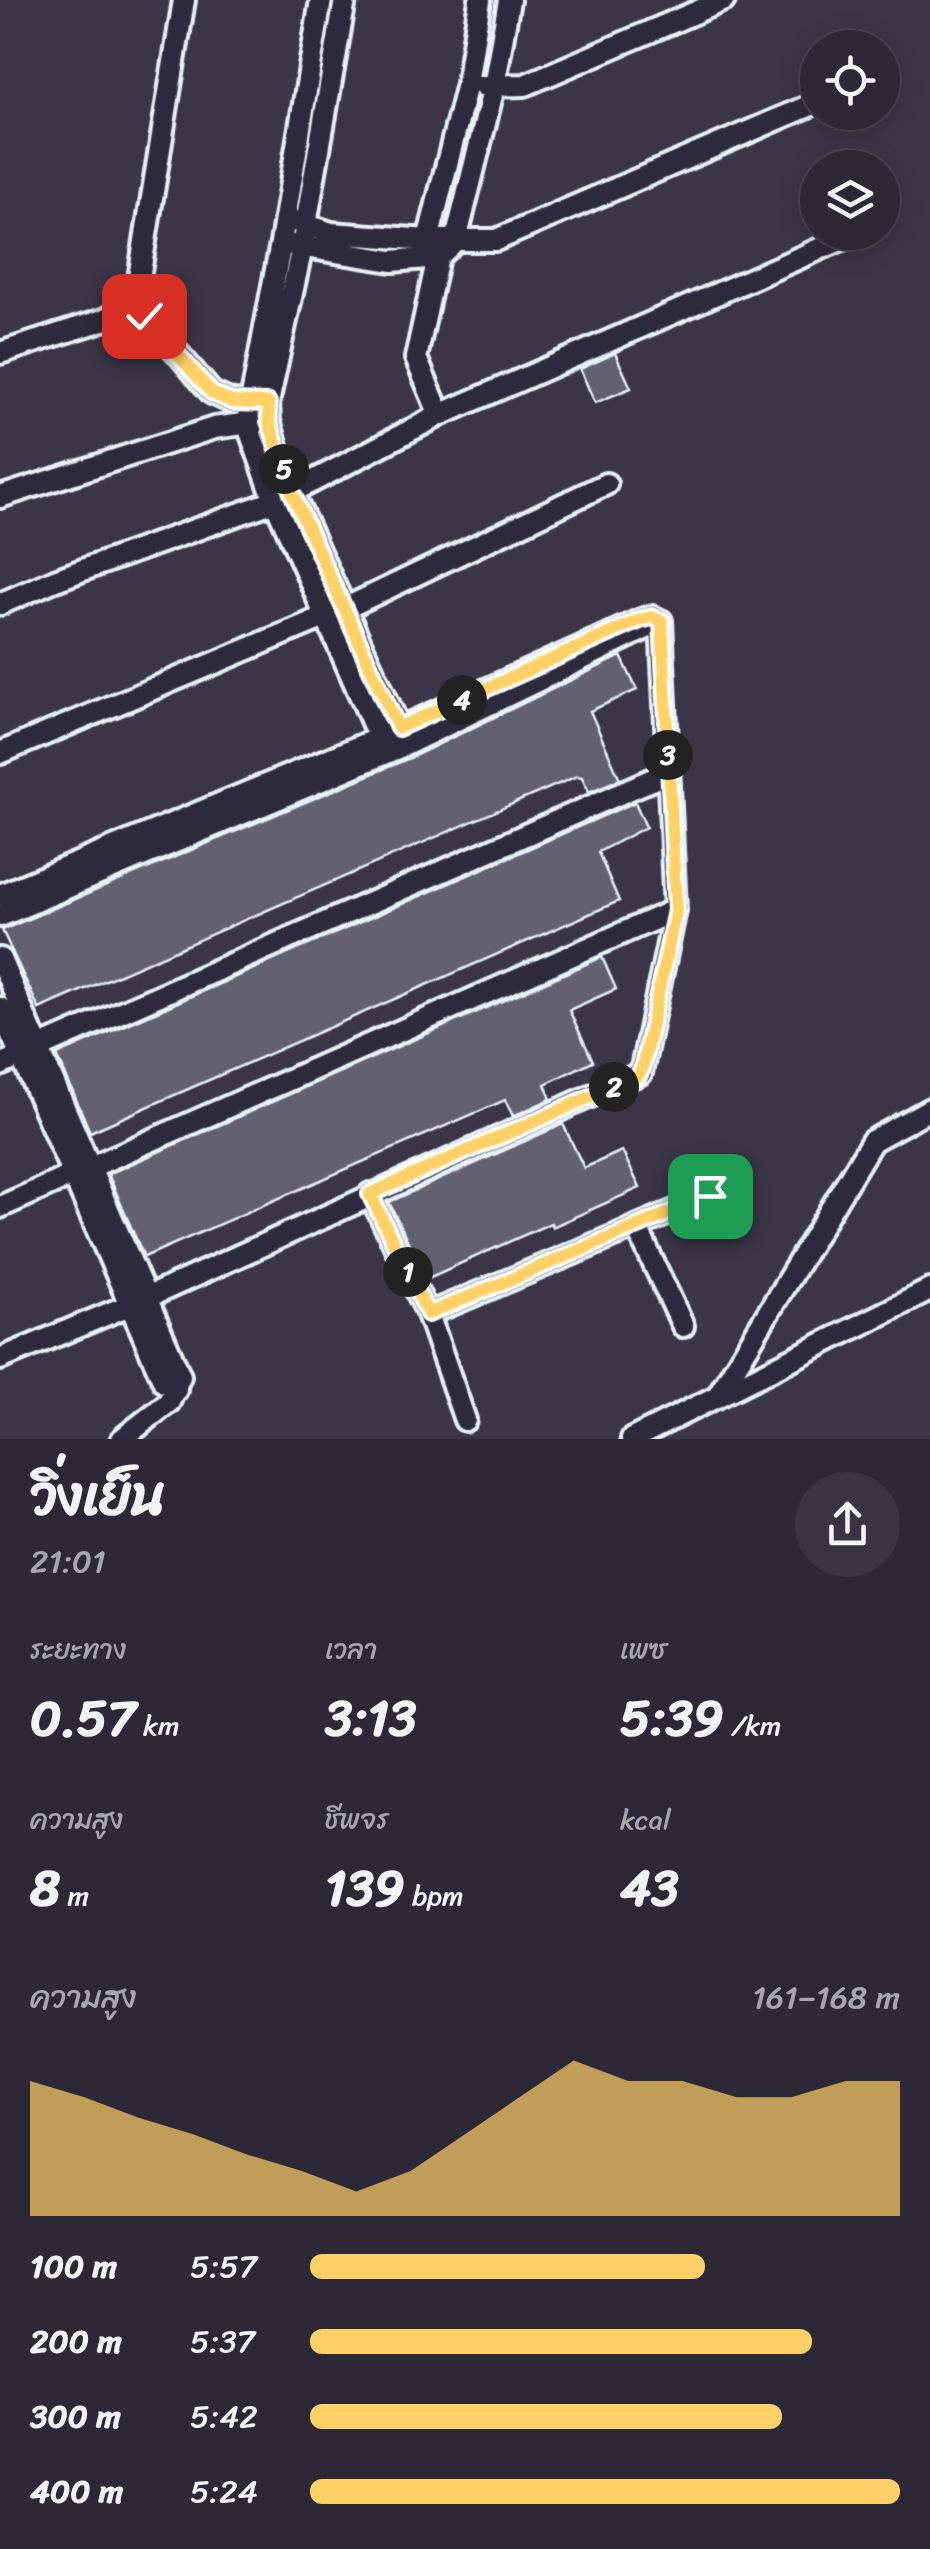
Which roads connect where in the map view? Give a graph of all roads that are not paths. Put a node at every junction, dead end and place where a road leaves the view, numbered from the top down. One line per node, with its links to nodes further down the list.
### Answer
1 (184, 0): 16 (street)
2 (321, 0): 10 (street)
3 (345, 0): 11 (street)
4 (480, 0): 7 (street)
5 (510, 0): 8 (street)
6 (724, 0): 8 (street)
7 (468, 84): 8 (street); 14 (street)
8 (494, 87): 12 (street)
9 (800, 110): 12 (street)
10 (282, 219): 11 (street); 13 (street)
11 (304, 222): 13 (street); 14 (street)
12 (456, 240): 14 (street)
13 (292, 245): 14 (street); 18 (street)
14 (433, 249): 19 (street)
15 (819, 250): 19 (street)
16 (135, 304): 17 (street); 18 (street)
17 (0, 353)
18 (258, 413): 21 (street); 22 (street)
19 (440, 416): 22 (street)
20 (606, 484): 24 (street)
21 (0, 496)
22 (283, 497): 23 (street); 24 (street); 25 (street)
23 (0, 604)
24 (346, 608): 25 (street); 26 (street)
25 (325, 615): 26 (street); 27 (street)
26 (392, 741): 28 (street); 29 (street); 31 (street)
27 (0, 753)
28 (669, 772): 30 (street); 34 (street)
29 (0, 895)
30 (676, 910): 37 (street); 38 (street)
31 (0, 916)
32 (0, 960): 34 (street)
33 (0, 1008): 34 (street)
34 (29, 1052): 35 (street); 37 (street)
35 (0, 1065)
36 (930, 1109): 47 (street)
37 (80, 1172): 40 (street); 43 (street)
38 (370, 1194): 43 (street); 44 (street)
39 (710, 1196): 41 (street)
40 (0, 1207)
41 (637, 1228): 44 (street); 45 (street)
42 (930, 1290): 47 (street)
43 (137, 1301): 46 (street); 49 (street)
44 (428, 1314): 48 (street)
45 (683, 1326)
46 (0, 1359)
47 (717, 1396): 50 (street)
48 (465, 1420)
49 (122, 1439)
50 (632, 1439)

